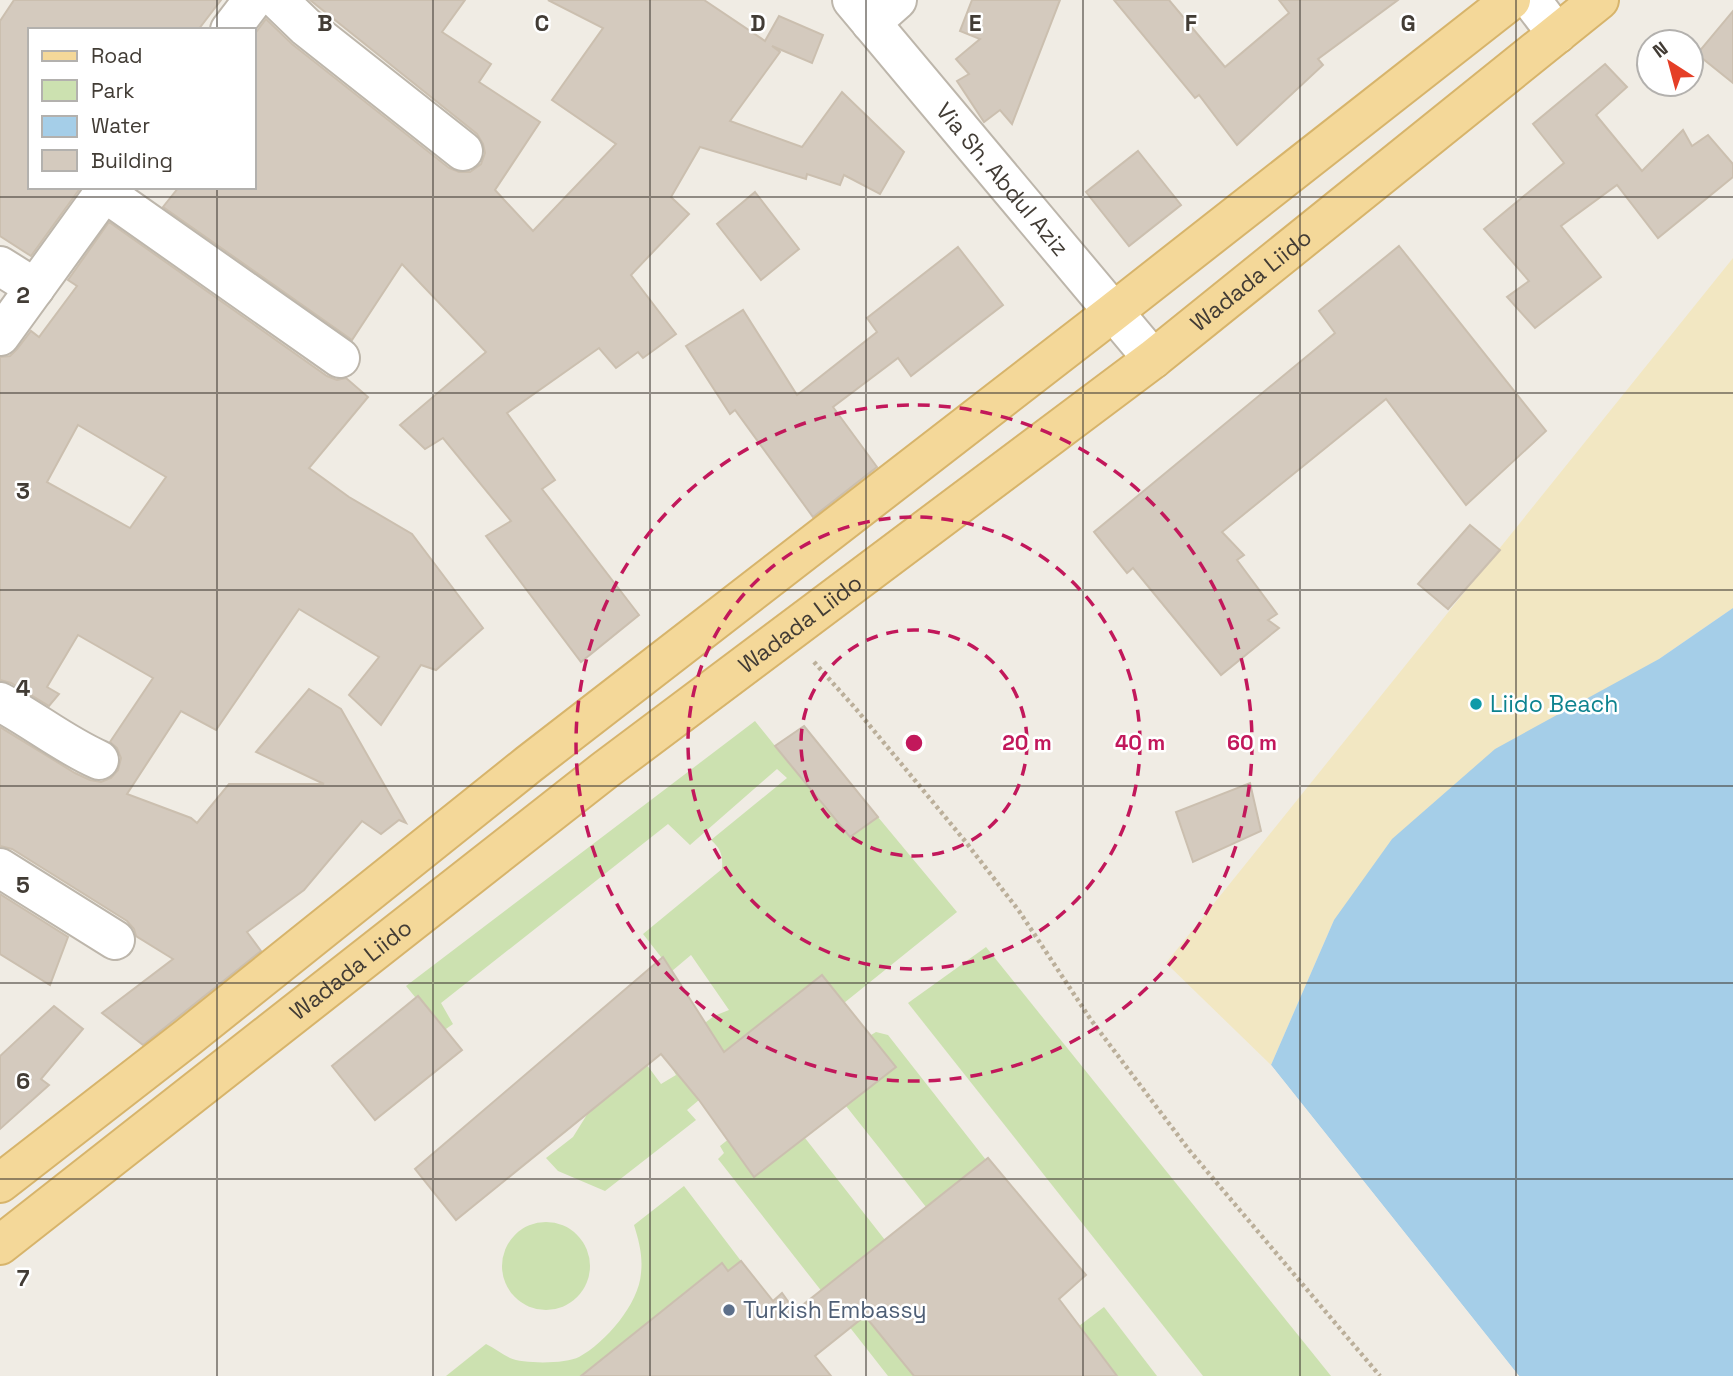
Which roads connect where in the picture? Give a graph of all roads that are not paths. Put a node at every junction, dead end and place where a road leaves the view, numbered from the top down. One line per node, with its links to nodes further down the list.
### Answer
1 (253, 0): 7 (street)
2 (278, 0): 9 (street)
3 (1511, 0): 13 (main road, Wadada Liido)
4 (1531, 0): 8 (street)
5 (1599, 0): 8 (main road, Wadada Liido)
6 (873, 8): 13 (street, Via Sh. Abdul Aziz)
7 (232, 28)
8 (1558, 34): 16 (main road, Wadada Liido)
9 (463, 151)
10 (106, 190): 12 (street); 15 (street)
11 (0, 266): 12 (street)
12 (35, 288): 14 (street)
13 (1112, 313): 16 (street, Via Sh. Abdul Aziz); 21 (main road, Wadada Liido)
14 (0, 337)
15 (340, 358)
16 (1153, 359): 22 (main road, Wadada Liido)
17 (0, 702): 18 (street)
18 (99, 760)
19 (0, 868): 20 (street)
20 (115, 940)
21 (0, 1183)
22 (0, 1245)

